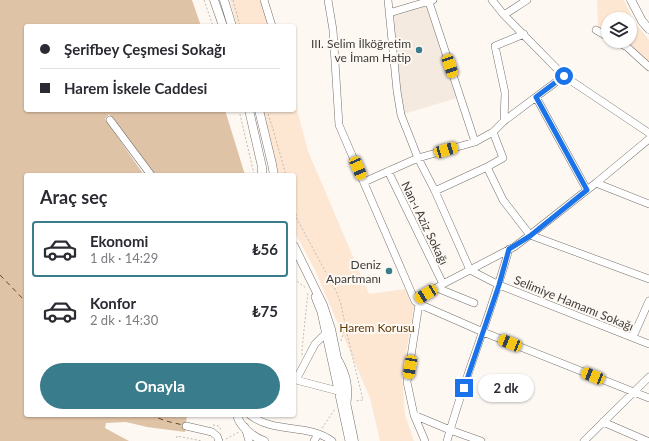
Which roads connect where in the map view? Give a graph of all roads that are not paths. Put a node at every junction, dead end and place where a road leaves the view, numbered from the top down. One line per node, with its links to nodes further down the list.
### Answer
1 (214, 0): 12 (main road)
2 (224, 0): 13 (main road)
3 (264, 0): 14 (street)
4 (328, 0): 37 (street)
5 (388, 0): 10 (street)
6 (492, 0): 11 (street)
7 (527, 0): 11 (street)
8 (631, 0): 15 (main road)
9 (431, 1): 10 (street); 30 (street)
10 (389, 13): 31 (street)
11 (504, 15): 18 (street)
12 (222, 24)
13 (231, 24)
14 (271, 24)
15 (649, 29)
16 (596, 30): 17 (street)
17 (601, 33)
18 (524, 34): 21 (street); 26 (street)
19 (629, 48): 20 (street)
20 (649, 67)
21 (564, 76): 22 (street); 28 (street)
22 (536, 97): 26 (street); 39 (street)
23 (249, 112): 35 (main road)
24 (259, 112): 36 (main road)
25 (110, 120): 34 (street)
26 (504, 121): 27 (street)
27 (493, 132): 30 (street); 32 (street)
28 (649, 133)
29 (649, 139): 38 (street)
30 (475, 142): 31 (street)
31 (418, 158): 33 (street); 40 (street)
32 (487, 167): 40 (street); 42 (street)
33 (388, 171): 37 (street); 49 (street, Nan-ı Aziz Sokağı)
34 (150, 173)
35 (262, 173)
36 (274, 173)
37 (364, 182): 51 (street)
38 (596, 184): 39 (street); 41 (street)
39 (587, 190): 42 (street)
40 (435, 192): 46 (street)
41 (649, 204)
42 (530, 236): 43 (street); 47 (street)
43 (509, 249): 46 (street); 48 (street)
44 (296, 253): 54 (street)
45 (296, 253): 75 (main road)
46 (470, 270): 48 (street, Selimiye Hamamı Sokağı); 49 (street)
47 (649, 279)
48 (499, 285): 53 (street); 55 (street, Selimiye Hamamı Sokağı)
49 (440, 286): 51 (street); 52 (street)
50 (649, 301): 55 (street)
51 (417, 302): 53 (street); 61 (street)
52 (474, 303)
53 (483, 332): 59 (street); 67 (street)
54 (326, 333): 58 (street); 58 (street)
55 (632, 337): 56 (street, Selimiye Hamamı Sokağı)
56 (649, 344)
57 (649, 377): 59 (street)
58 (338, 391): 74 (street)
59 (634, 392): 60 (street); 64 (street)
60 (649, 398)
61 (414, 415): 67 (street); 76 (street)
62 (238, 417): 66 (main road)
63 (253, 417): 68 (street)
64 (603, 422): 79 (street); 80 (street)
65 (186, 426): 69 (street)
66 (242, 429): 70 (street); 71 (main road)
67 (450, 430): 77 (street); 78 (street)
68 (318, 434): 72 (street); 73 (street)
69 (222, 440)
70 (249, 441)
71 (264, 441)
72 (314, 441)
73 (332, 441)
74 (349, 441)
75 (354, 441)
76 (425, 441)
77 (447, 441)
78 (481, 441)
79 (584, 441)
80 (647, 441)

